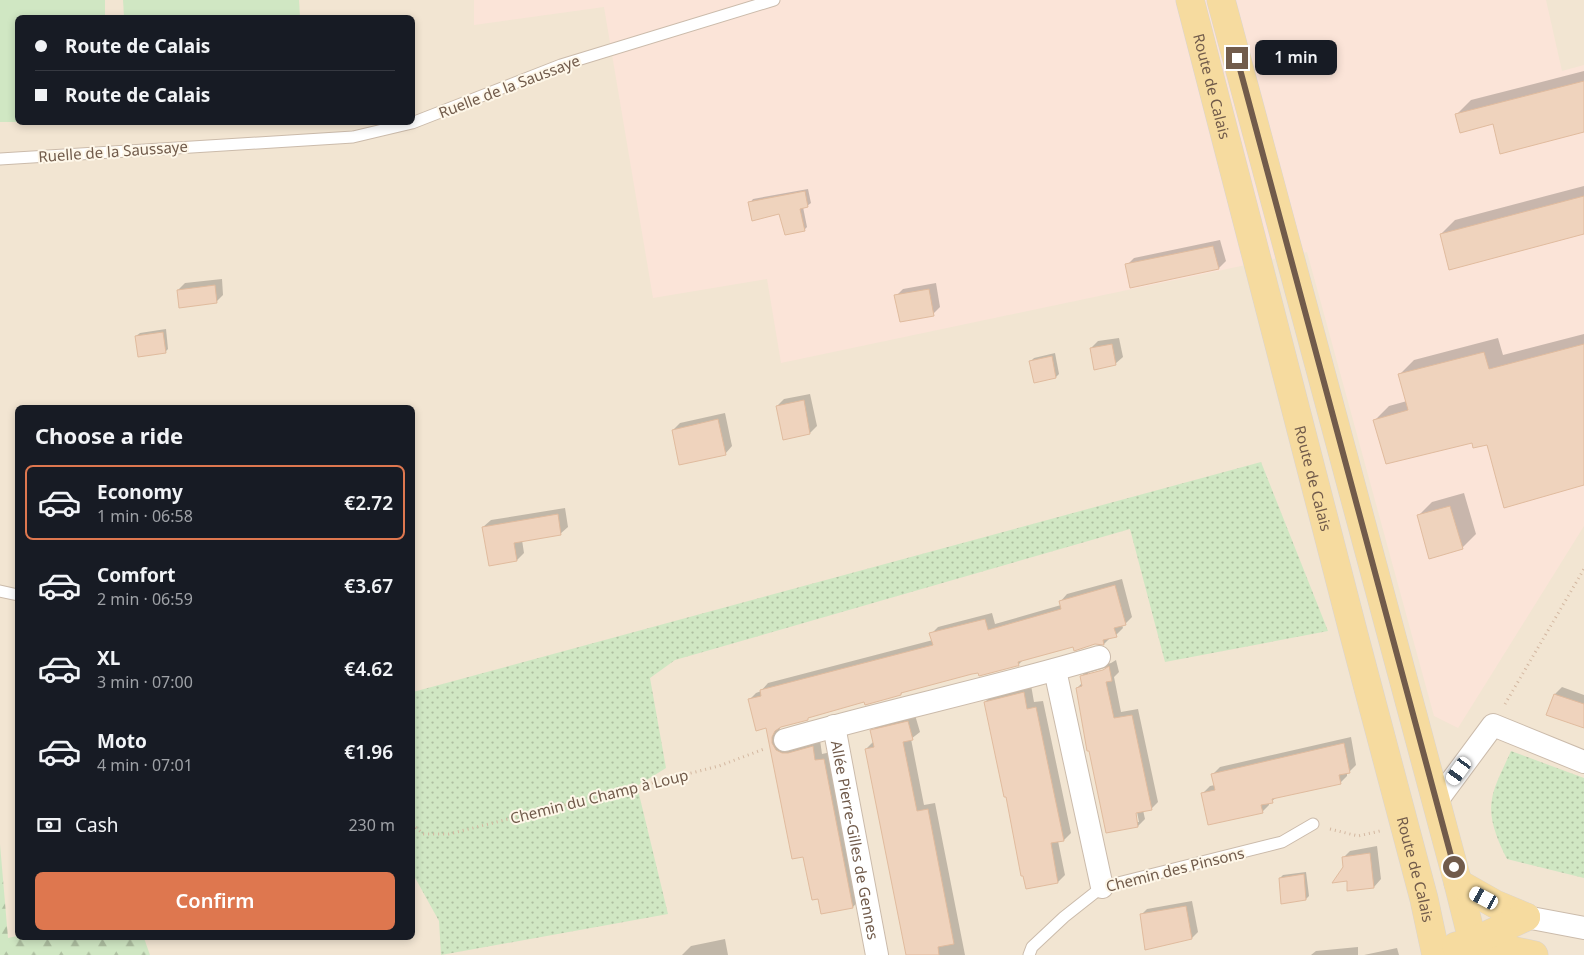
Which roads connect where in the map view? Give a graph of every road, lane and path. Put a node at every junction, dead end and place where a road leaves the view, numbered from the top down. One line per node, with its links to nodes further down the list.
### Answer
1 (774, 0): 4 (lane, Ruelle de la Saussaye)
2 (1190, 0): 18 (main road, Route de Calais)
3 (1221, 0): 16 (main road, Route de Calais)
4 (415, 122)
5 (403, 125): 6 (lane, Ruelle de la Saussaye)
6 (0, 159)
7 (1584, 569): 12 (path)
8 (0, 591): 9 (lane)
9 (15, 595)
10 (1099, 657): 11 (street, Allée Pierre-Gilles de Gennes)
11 (1055, 670): 13 (street, Allée Pierre-Gilles de Gennes); 21 (street)
12 (1493, 725): 15 (street); 16 (street)
13 (834, 726): 14 (street, Allée Pierre-Gilles de Gennes); 26 (street, Allée Pierre-Gilles de Gennes)
14 (785, 740): 19 (path, Chemin du Champ à Loup)
15 (1584, 762)
16 (1436, 802): 20 (main road, Route de Calais)
17 (1313, 824): 18 (path); 21 (lane, Chemin des Pinsons)
18 (1404, 826): 25 (main road, Route de Calais)
19 (415, 827)
20 (1458, 883): 22 (main road); 24 (main road, Route de Calais)
21 (1102, 886): 27 (lane, Chemin des Pinsons)
22 (1526, 917): 23 (street); 24 (main road)
23 (1584, 928)
24 (1474, 948): 25 (main road); 28 (main road)
25 (1436, 953)
26 (876, 955)
27 (1029, 955)
28 (1534, 955)

